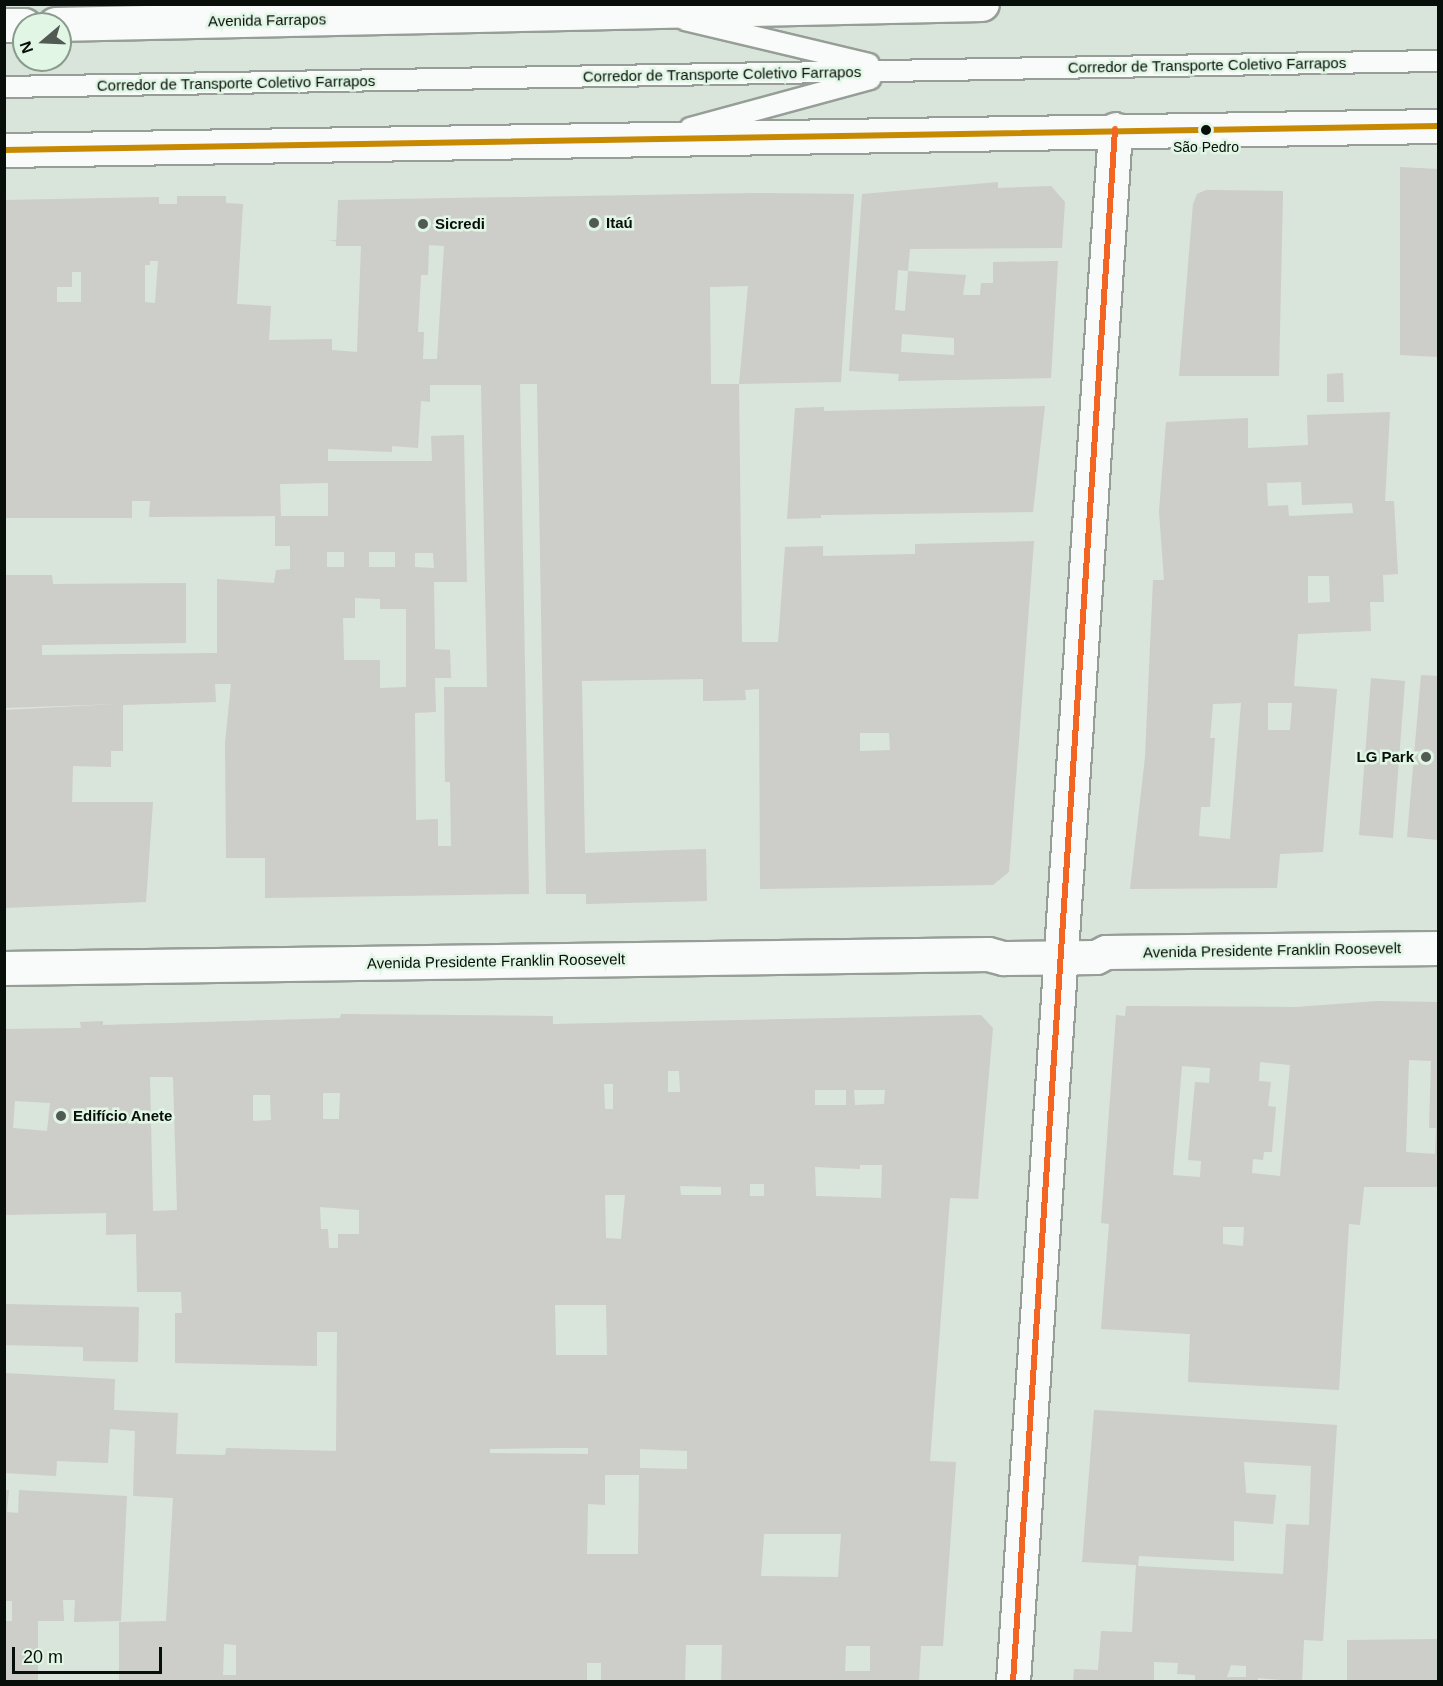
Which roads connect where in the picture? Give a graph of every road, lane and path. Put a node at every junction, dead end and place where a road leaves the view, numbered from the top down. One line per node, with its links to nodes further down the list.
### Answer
1 (982, 4): 2 (street, Avenida Farrapos)
2 (650, 8): 3 (street, Avenida Farrapos); 5 (lane)
3 (72, 24)
4 (1438, 61): 5 (lane, Corredor de Transporte Coletivo Farrapos)
5 (898, 71): 6 (lane, Corredor de Transporte Coletivo Farrapos); 9 (lane)
6 (4, 87)
7 (1438, 126): 8 (street)
8 (1115, 129): 9 (street); 12 (street)
9 (647, 140): 10 (street)
10 (4, 150)
11 (1438, 948): 12 (street, Avenida Presidente Franklin Roosevelt)
12 (1061, 952): 13 (street, Avenida Presidente Franklin Roosevelt); 14 (street)
13 (4, 968)
14 (1013, 1682)

